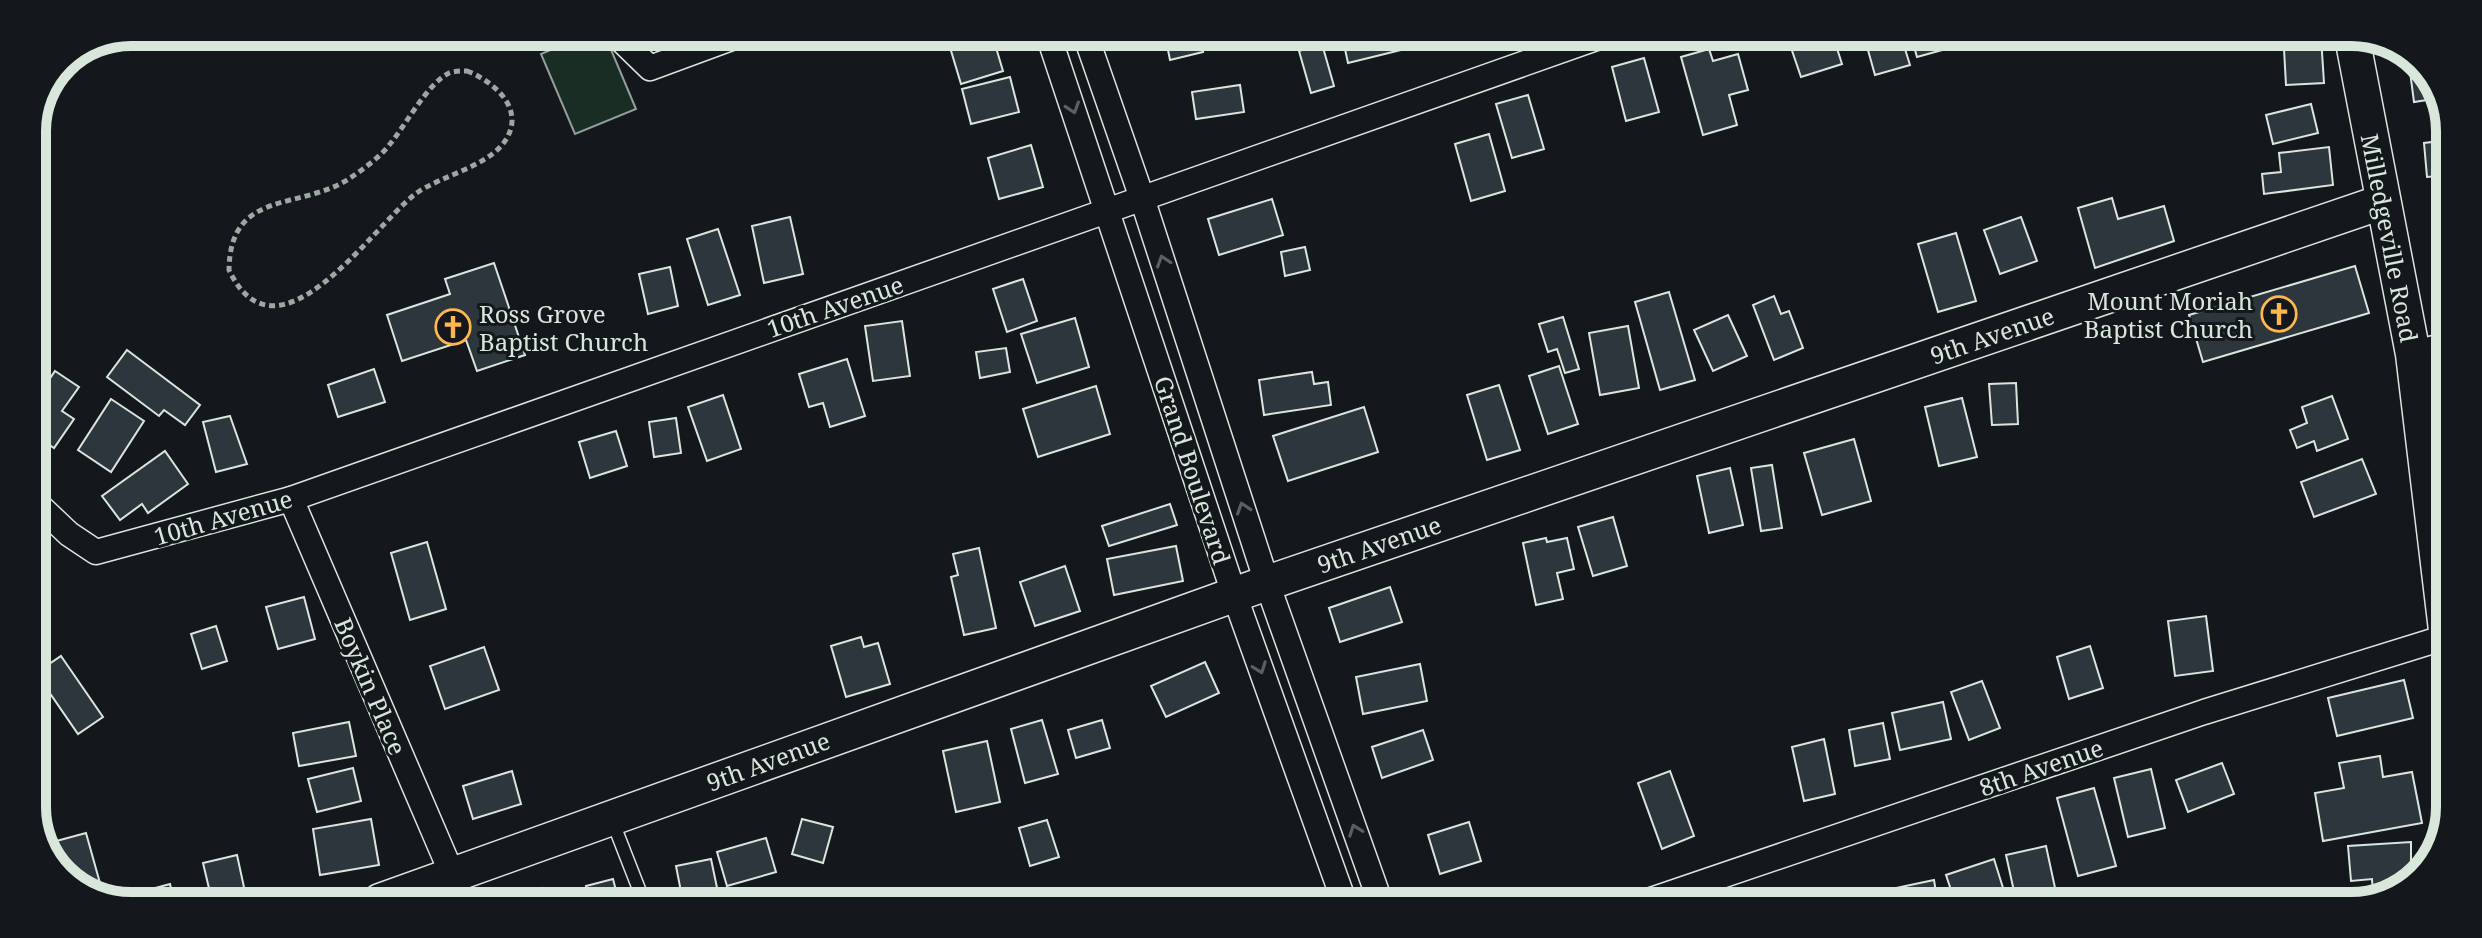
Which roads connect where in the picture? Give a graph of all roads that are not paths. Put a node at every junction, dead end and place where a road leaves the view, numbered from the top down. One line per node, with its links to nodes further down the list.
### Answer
1 (627, 46): 2 (street)
2 (710, 46)
3 (1052, 46): 9 (street, Grand Boulevard, one-way to 9)
4 (1089, 46): 7 (street, Grand Boulevard)
5 (1574, 46): 7 (street, 10th Avenue)
6 (2354, 46): 8 (street, Milledgeville Road)
7 (1142, 198): 9 (street, 10th Avenue); 15 (street, Grand Boulevard, one-way to 7)
8 (2382, 202): 11 (street, Milledgeville Road); 15 (street, 9th Avenue)
9 (1107, 211): 12 (street, 10th Avenue); 16 (street, Grand Boulevard)
10 (2436, 347): 11 (street)
11 (2413, 354): 14 (street, Milledgeville Road)
12 (291, 499): 13 (street, 10th Avenue); 19 (street, Boykin Place)
13 (46, 512)
14 (2436, 546)
15 (1267, 583): 16 (street, 9th Avenue); 23 (street, Grand Boulevard, one-way to 15)
16 (1234, 594): 18 (street, 9th Avenue); 22 (street, Grand Boulevard, one-way to 22)
17 (2436, 640): 24 (street, 8th Avenue)
18 (611, 817): 19 (street, 9th Avenue); 21 (lane)
19 (452, 874): 20 (street, 9th Avenue)
20 (404, 892)
21 (640, 892)
22 (1341, 892)
23 (1377, 892)
24 (1674, 892)

